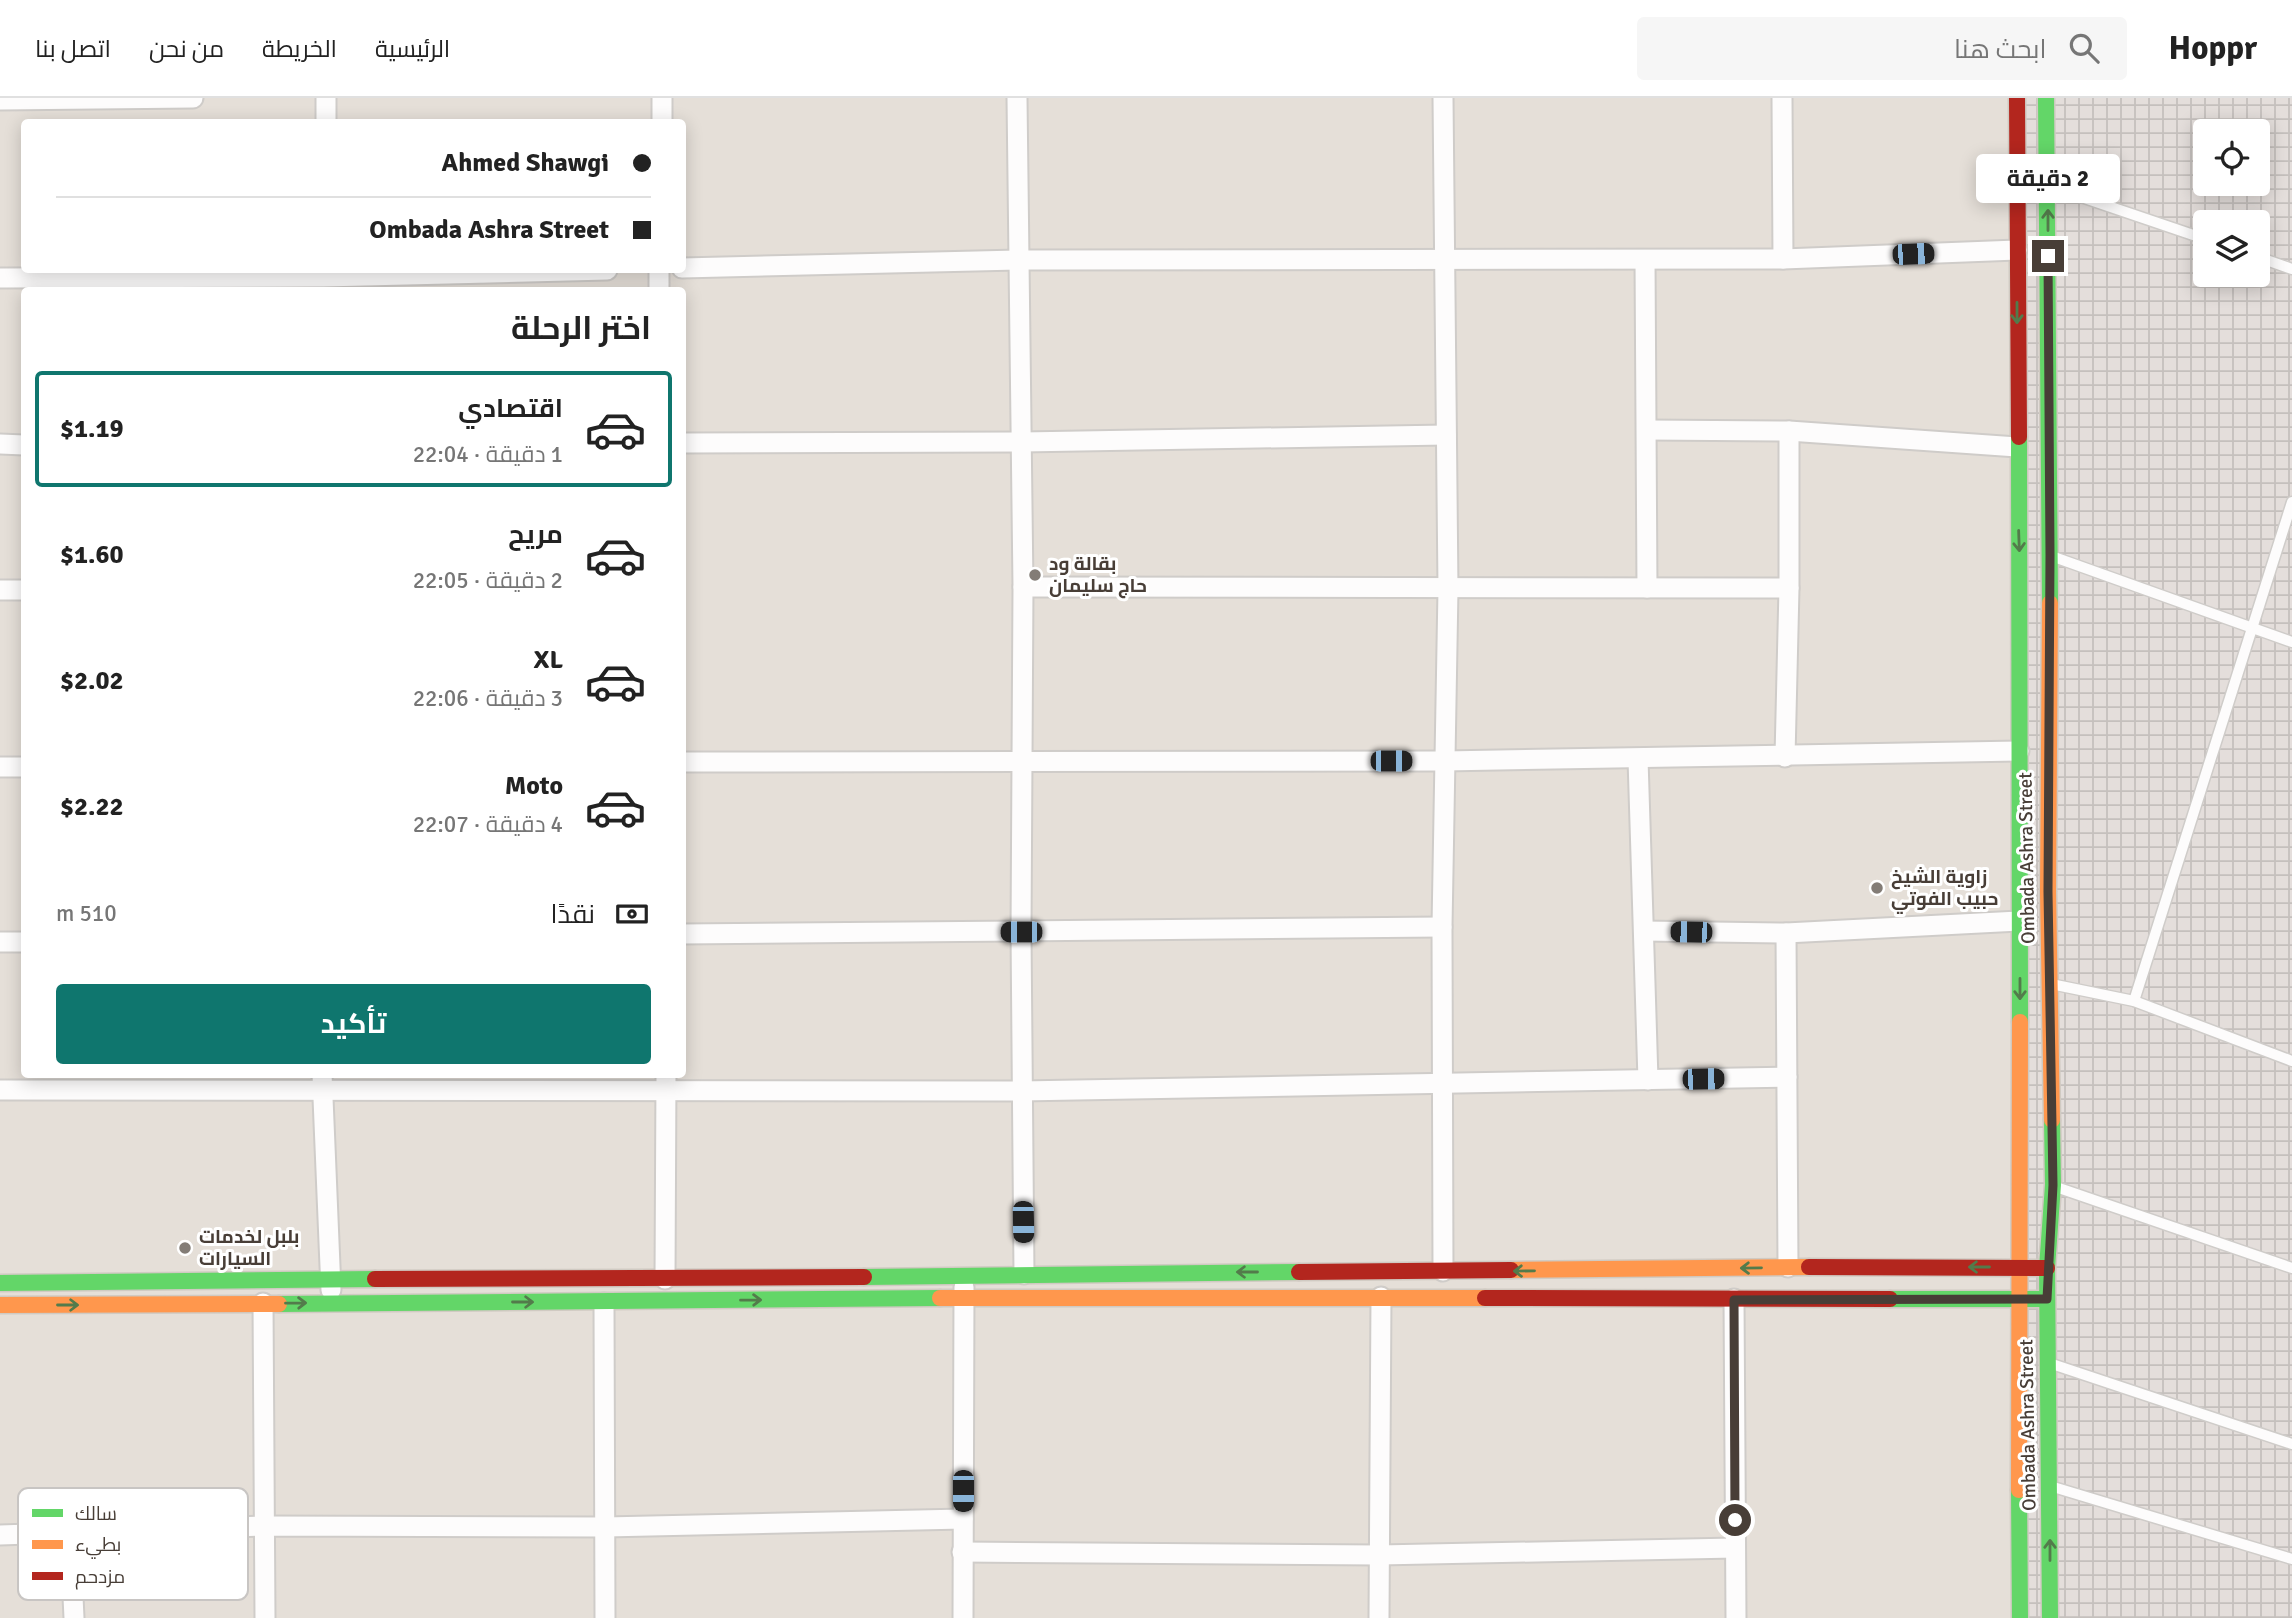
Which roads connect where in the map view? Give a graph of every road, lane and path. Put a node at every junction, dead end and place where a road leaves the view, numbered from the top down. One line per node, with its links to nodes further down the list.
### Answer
1 (135, 98): 2 (street); 10 (street)
2 (193, 98)
3 (326, 98): 11 (street)
4 (662, 98): 12 (street)
5 (1017, 98): 17 (street)
6 (1443, 98): 18 (street)
7 (1782, 98): 16 (street)
8 (2017, 98): 15 (main road, Ombada Ashra Street)
9 (2046, 98): 13 (main road, Ombada Ashra Street)
10 (0, 100)
11 (326, 119)
12 (662, 119)
13 (2048, 186): 14 (lane); 36 (main road, Ombada Ashra Street, one-way to 13)
14 (2193, 235)
15 (2017, 250): 16 (street); 34 (main road, Ombada Ashra Street, one-way to 34)
16 (1783, 259): 19 (street)
17 (1019, 260): 18 (street); 21 (street); 30 (street)
18 (1445, 260): 19 (street); 29 (street)
19 (1644, 261): 27 (street)
20 (2270, 261): 22 (lane)
21 (686, 268)
22 (2292, 269)
23 (512, 273): 25 (street)
24 (0, 278): 26 (street)
25 (323, 279): 26 (street)
26 (136, 284)
27 (1647, 430): 28 (street); 38 (street)
28 (1789, 431): 34 (street); 39 (street)
29 (1446, 435): 30 (street); 40 (street)
30 (1022, 442): 31 (street); 37 (street)
31 (686, 443)
32 (0, 444): 33 (street)
33 (21, 445)
34 (2017, 447): 45 (main road, Ombada Ashra Street, one-way to 45)
35 (2292, 502): 43 (lane)
36 (2050, 555): 43 (lane); 61 (main road, Ombada Ashra Street)
37 (1023, 587): 40 (street); 48 (street)
38 (1647, 588): 39 (street); 40 (street)
39 (1789, 588): 46 (street)
40 (1448, 589): 49 (street)
41 (0, 590): 42 (street)
42 (21, 590)
43 (2252, 627): 44 (lane); 62 (lane)
44 (2292, 642)
45 (2019, 751): 46 (street); 53 (main road, Ombada Ashra Street)
46 (1785, 757): 47 (street)
47 (1638, 759): 49 (street); 55 (street)
48 (1021, 761): 49 (street); 50 (street); 56 (street)
49 (1444, 761): 54 (street)
50 (686, 762)
51 (21, 767): 52 (street)
52 (0, 768)
53 (2020, 921): 57 (street); 73 (main road, Ombada Ashra Street, one-way to 73)
54 (1443, 927): 56 (street); 69 (street)
55 (1644, 931): 57 (street); 65 (street)
56 (1021, 932): 58 (street); 71 (street)
57 (1786, 933): 64 (street)
58 (686, 934)
59 (0, 942): 60 (street)
60 (21, 942)
61 (2050, 984): 62 (lane); 72 (main road, Ombada Ashra Street)
62 (2134, 1001): 63 (lane)
63 (2292, 1061)
64 (1787, 1077): 65 (street); 74 (street)
65 (1648, 1080): 69 (street)
66 (321, 1082): 67 (street); 68 (street); 81 (street)
67 (666, 1082): 71 (street); 82 (street)
68 (128, 1083): 70 (street)
69 (1443, 1083): 71 (street); 78 (street)
70 (0, 1090)
71 (1021, 1091): 79 (street)
72 (2053, 1185): 75 (main road, Ombada Ashra Street); 76 (lane)
73 (2018, 1266): 74 (main road, one-way to 74); 75 (main road); 87 (main road, Ombada Ashra Street)
74 (1788, 1267): 78 (main road, one-way to 78)
75 (2047, 1268): 88 (main road, Ombada Ashra Street)
76 (2292, 1268)
77 (1280, 1272): 78 (main road); 79 (main road, one-way to 79); 84 (main road)
78 (1443, 1272)
79 (1024, 1274): 80 (main road)
80 (963, 1275): 82 (main road); 86 (street)
81 (330, 1279): 82 (main road); 83 (main road); 91 (street)
82 (666, 1279)
83 (0, 1283)
84 (1280, 1297): 85 (main road); 86 (main road)
85 (1381, 1297): 89 (main road); 105 (street)
86 (964, 1298): 92 (main road, one-way to 86); 97 (street)
87 (2018, 1299): 88 (main road); 89 (main road); 114 (main road, Ombada Ashra Street)
88 (2047, 1299): 94 (main road, Ombada Ashra Street)
89 (1734, 1300): 103 (street)
90 (262, 1303): 91 (main road, one-way to 91); 93 (main road, one-way to 90); 99 (street)
91 (331, 1303): 92 (main road, one-way to 92)
92 (604, 1303): 100 (street)
93 (0, 1306)
94 (2048, 1363): 95 (lane); 96 (main road, Ombada Ashra Street)
95 (2292, 1444)
96 (2050, 1486): 106 (lane); 115 (main road, Ombada Ashra Street, one-way to 96)
97 (963, 1519): 100 (street); 104 (street)
98 (248, 1526): 99 (street)
99 (264, 1526): 100 (street); 109 (street)
100 (605, 1527): 110 (street)
101 (18, 1534): 102 (street)
102 (0, 1535)
103 (1735, 1548): 105 (street); 113 (street)
104 (962, 1552): 105 (street); 111 (street)
105 (1379, 1555): 112 (street)
106 (2292, 1559)
107 (73, 1600): 108 (street)
108 (74, 1618)
109 (265, 1618)
110 (606, 1618)
111 (963, 1618)
112 (1379, 1618)
113 (1736, 1618)
114 (2020, 1618)
115 (2050, 1618)

